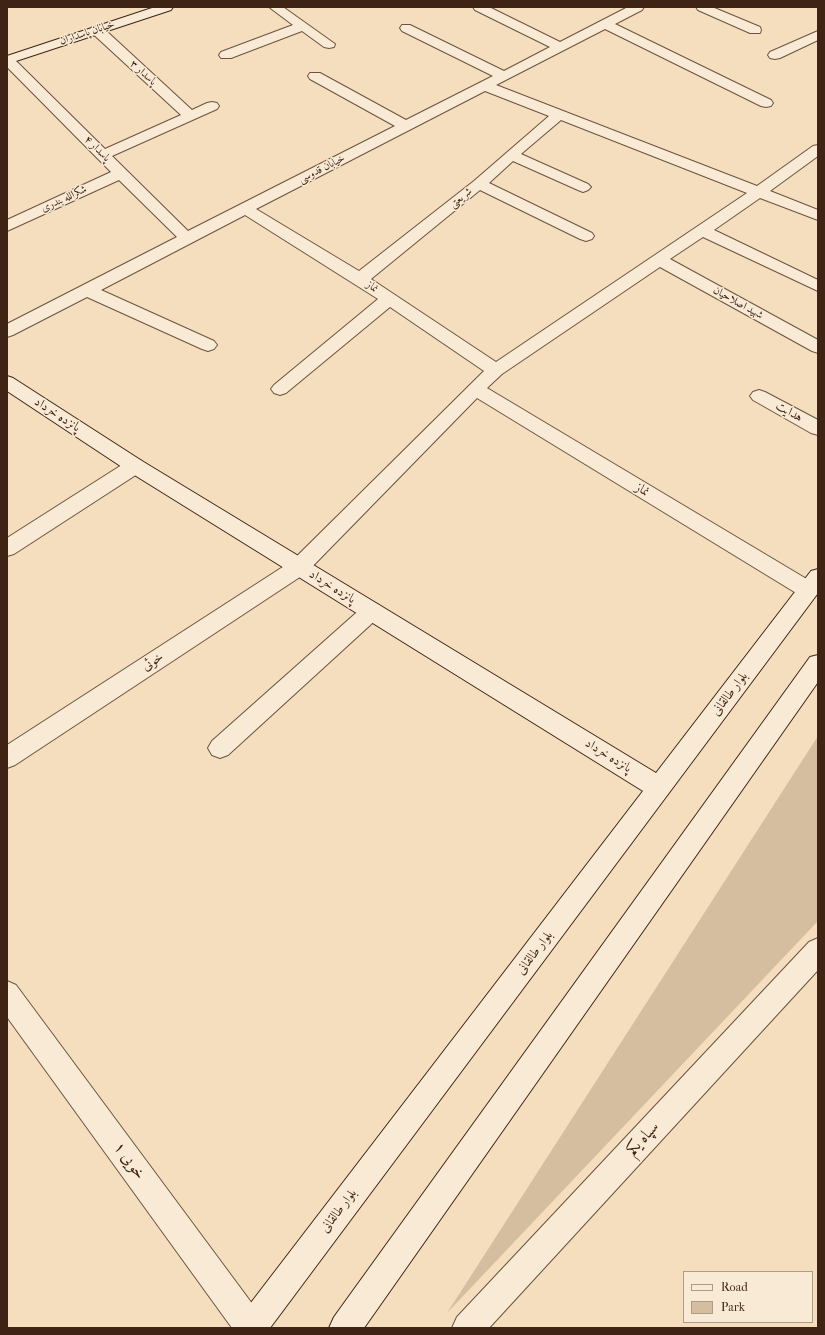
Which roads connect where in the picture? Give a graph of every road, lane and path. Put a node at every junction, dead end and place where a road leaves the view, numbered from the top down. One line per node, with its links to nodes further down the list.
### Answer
1 (167, 7): 9 (street, خیابان پاسداران)
2 (275, 7): 7 (street)
3 (479, 7): 13 (street)
4 (702, 7): 10 (street)
5 (627, 9): 6 (street, خیابان قدوسی)
6 (605, 24): 13 (street, خیابان قدوسی); 20 (street)
7 (303, 26): 12 (street); 14 (street)
8 (406, 28): 18 (street)
9 (97, 30): 16 (street, خیابان پاسداران); 23 (street, پاسدار ۳)
10 (755, 30)
11 (818, 35): 15 (street)
12 (329, 44)
13 (560, 47): 18 (street, خیابان قدوسی)
14 (226, 55)
15 (775, 55)
16 (7, 60): 26 (street, پاسدار ۴)
17 (315, 76): 24 (street)
18 (504, 76): 19 (street, خیابان قدوسی)
19 (485, 86): 22 (street); 24 (street, خیابان قدوسی)
20 (766, 103)
21 (212, 106): 23 (street)
22 (559, 115): 27 (street, شریعتی); 31 (street)
23 (190, 116): 26 (street)
24 (406, 126): 32 (street, خیابان قدوسی)
25 (818, 149): 31 (street, خوئی)
26 (103, 155): 28 (street, پاسدار ۴)
27 (511, 155): 29 (street, شریعتی); 30 (street)
28 (121, 173): 34 (street, شکرالله بندری); 37 (street, پاسدار ۴)
29 (479, 184): 36 (street); 39 (street, شریعتی)
30 (583, 187)
31 (760, 191): 33 (street); 35 (street, خوئی)
32 (245, 209): 37 (street, خیابان قدوسی); 39 (street, نماز)
33 (818, 215)
34 (7, 226)
35 (702, 230): 38 (street, خوئی); 40 (street)
36 (586, 236)
37 (187, 239): 41 (street, خیابان قدوسی)
38 (658, 259): 45 (street, شهید اصلاحیان); 46 (street, خوئی)
39 (360, 279): 42 (street, نماز)
40 (818, 286)
41 (88, 290): 43 (street, خیابان قدوسی); 44 (street)
42 (389, 300): 46 (street, نماز); 48 (street)
43 (7, 331)
44 (208, 346)
45 (818, 347)
46 (496, 370): 49 (street, خوئی)
47 (7, 382): 52 (street, پانزده خرداد)
48 (280, 389)
49 (475, 389): 54 (street, خوئی); 55 (street, نماز)
50 (759, 396): 51 (street, هدایت)
51 (818, 428)
52 (135, 466): 53 (street); 54 (street, پانزده خرداد)
53 (7, 548)
54 (299, 567): 56 (street, پانزده خرداد); 59 (street, خوئی)
55 (813, 584): 60 (street, بلوار طالقانی)
56 (372, 611): 58 (street); 60 (street, پانزده خرداد)
57 (818, 664): 64 (street)
58 (220, 748)
59 (7, 758)
60 (659, 788): 63 (street, بلوار طالقانی)
61 (818, 951): 65 (street, سپاه یکم)
62 (7, 994): 63 (street, خویی ۱)
63 (251, 1328)
64 (345, 1328)
65 (468, 1328)

